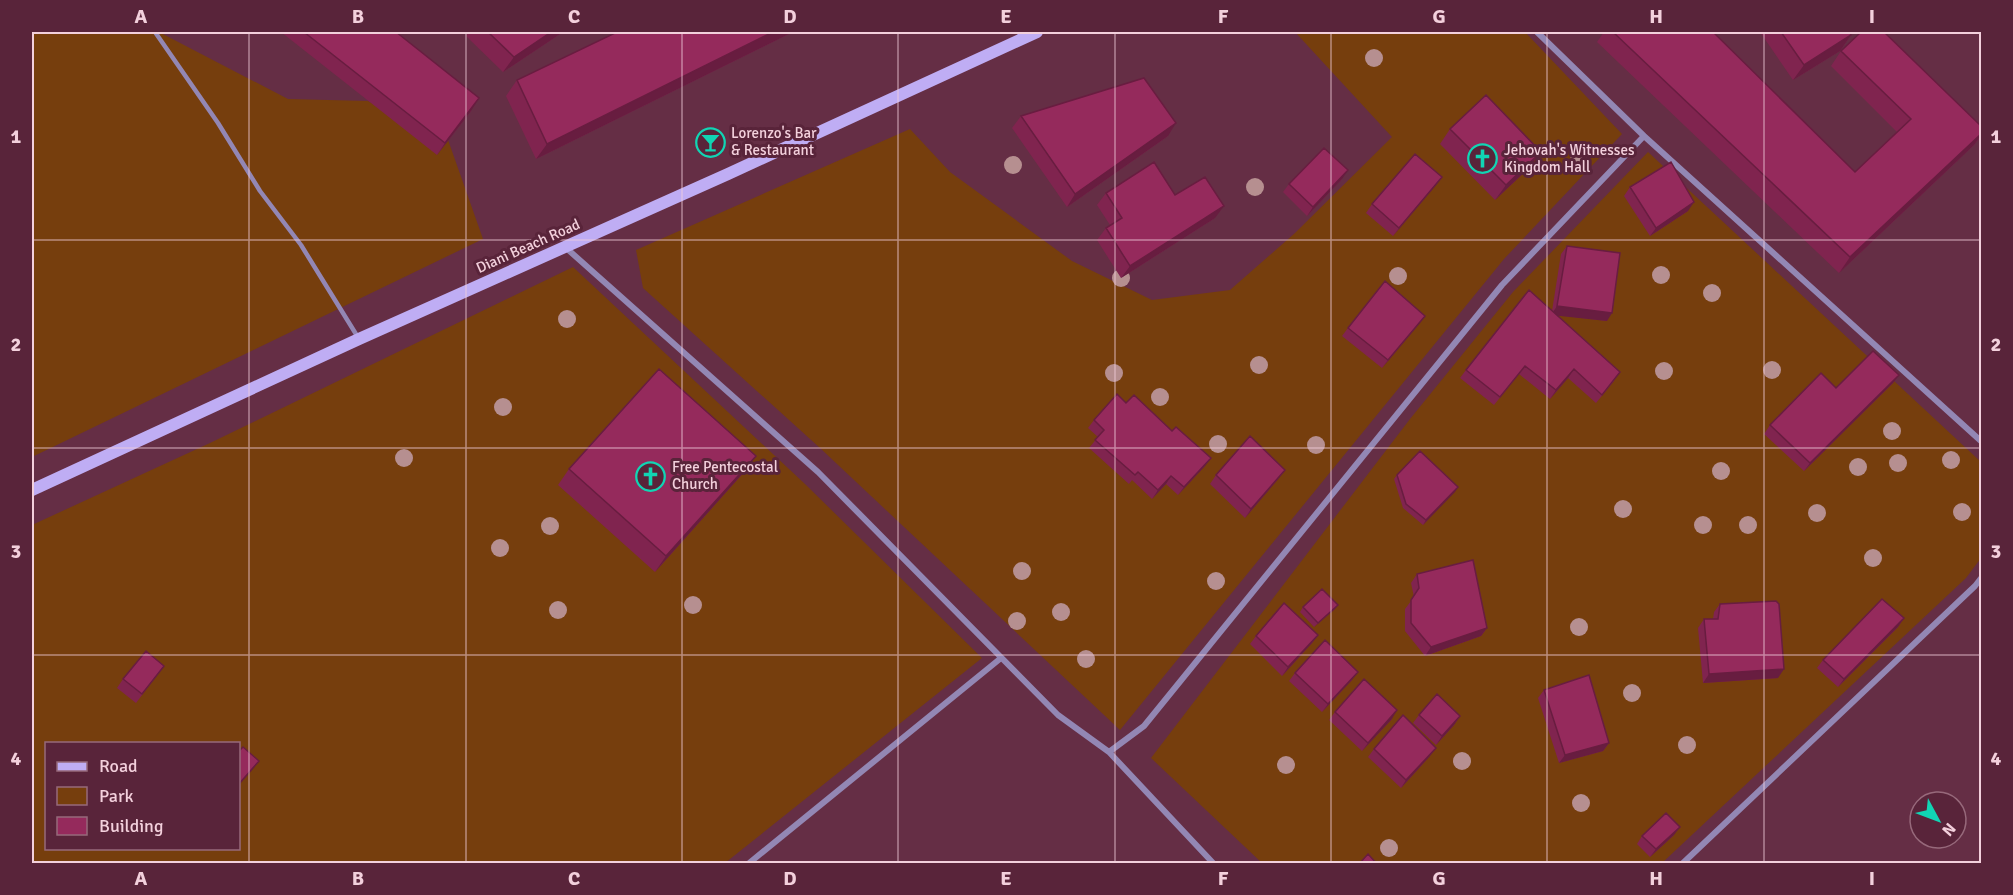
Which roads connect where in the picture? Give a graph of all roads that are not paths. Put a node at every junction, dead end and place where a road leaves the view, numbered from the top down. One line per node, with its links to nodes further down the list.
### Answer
1 (155, 32): 6 (lane)
2 (1037, 32): 5 (main road, Diani Beach Road)
3 (1536, 32): 4 (street)
4 (1644, 136): 7 (street); 11 (street)
5 (564, 247): 6 (main road, Diani Beach Road); 10 (street)
6 (359, 339): 8 (main road, Diani Beach Road)
7 (1982, 442)
8 (32, 490)
9 (1982, 577): 14 (street)
10 (1002, 658): 11 (street); 12 (street)
11 (1109, 752): 13 (street)
12 (748, 864)
13 (1214, 864)
14 (1682, 864)

